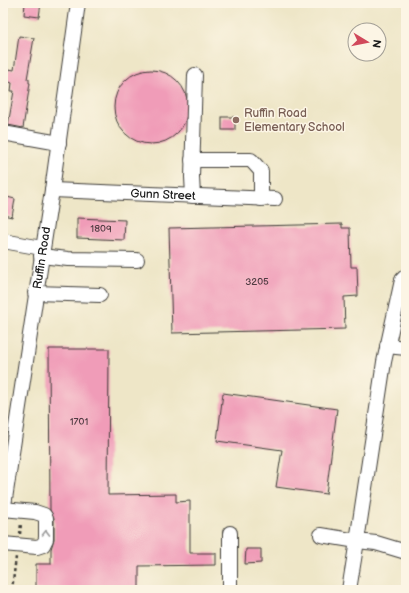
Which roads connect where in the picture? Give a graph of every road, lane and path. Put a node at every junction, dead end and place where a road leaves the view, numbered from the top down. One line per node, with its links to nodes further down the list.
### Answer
1 (78, 3): 4 (street, Ruffin Road)
2 (195, 75): 5 (street)
3 (3, 133): 4 (street)
4 (58, 143): 6 (street, Ruffin Road)
5 (192, 160): 7 (street); 7 (street, Gunn Street)
6 (52, 190): 7 (street, Gunn Street); 9 (street, Ruffin Road)
7 (193, 196)
8 (3, 241): 9 (street)
9 (42, 252): 10 (street); 12 (street, Ruffin Road)
10 (137, 260)
11 (406, 276): 14 (street)
12 (35, 293): 13 (street); 17 (street, Ruffin Road)
13 (100, 295)
14 (401, 311): 15 (street)
15 (387, 346): 16 (street); 22 (street)
16 (406, 348)
17 (7, 450): 18 (street, Ruffin Road)
18 (3, 509): 19 (street, Ruffin Road); 23 (street, one-way to 18)
19 (3, 512)
20 (230, 533): 25 (street)
21 (321, 535): 22 (street)
22 (357, 541): 24 (street); 26 (street)
23 (3, 544)
24 (406, 552)
25 (230, 590)
26 (349, 590)

